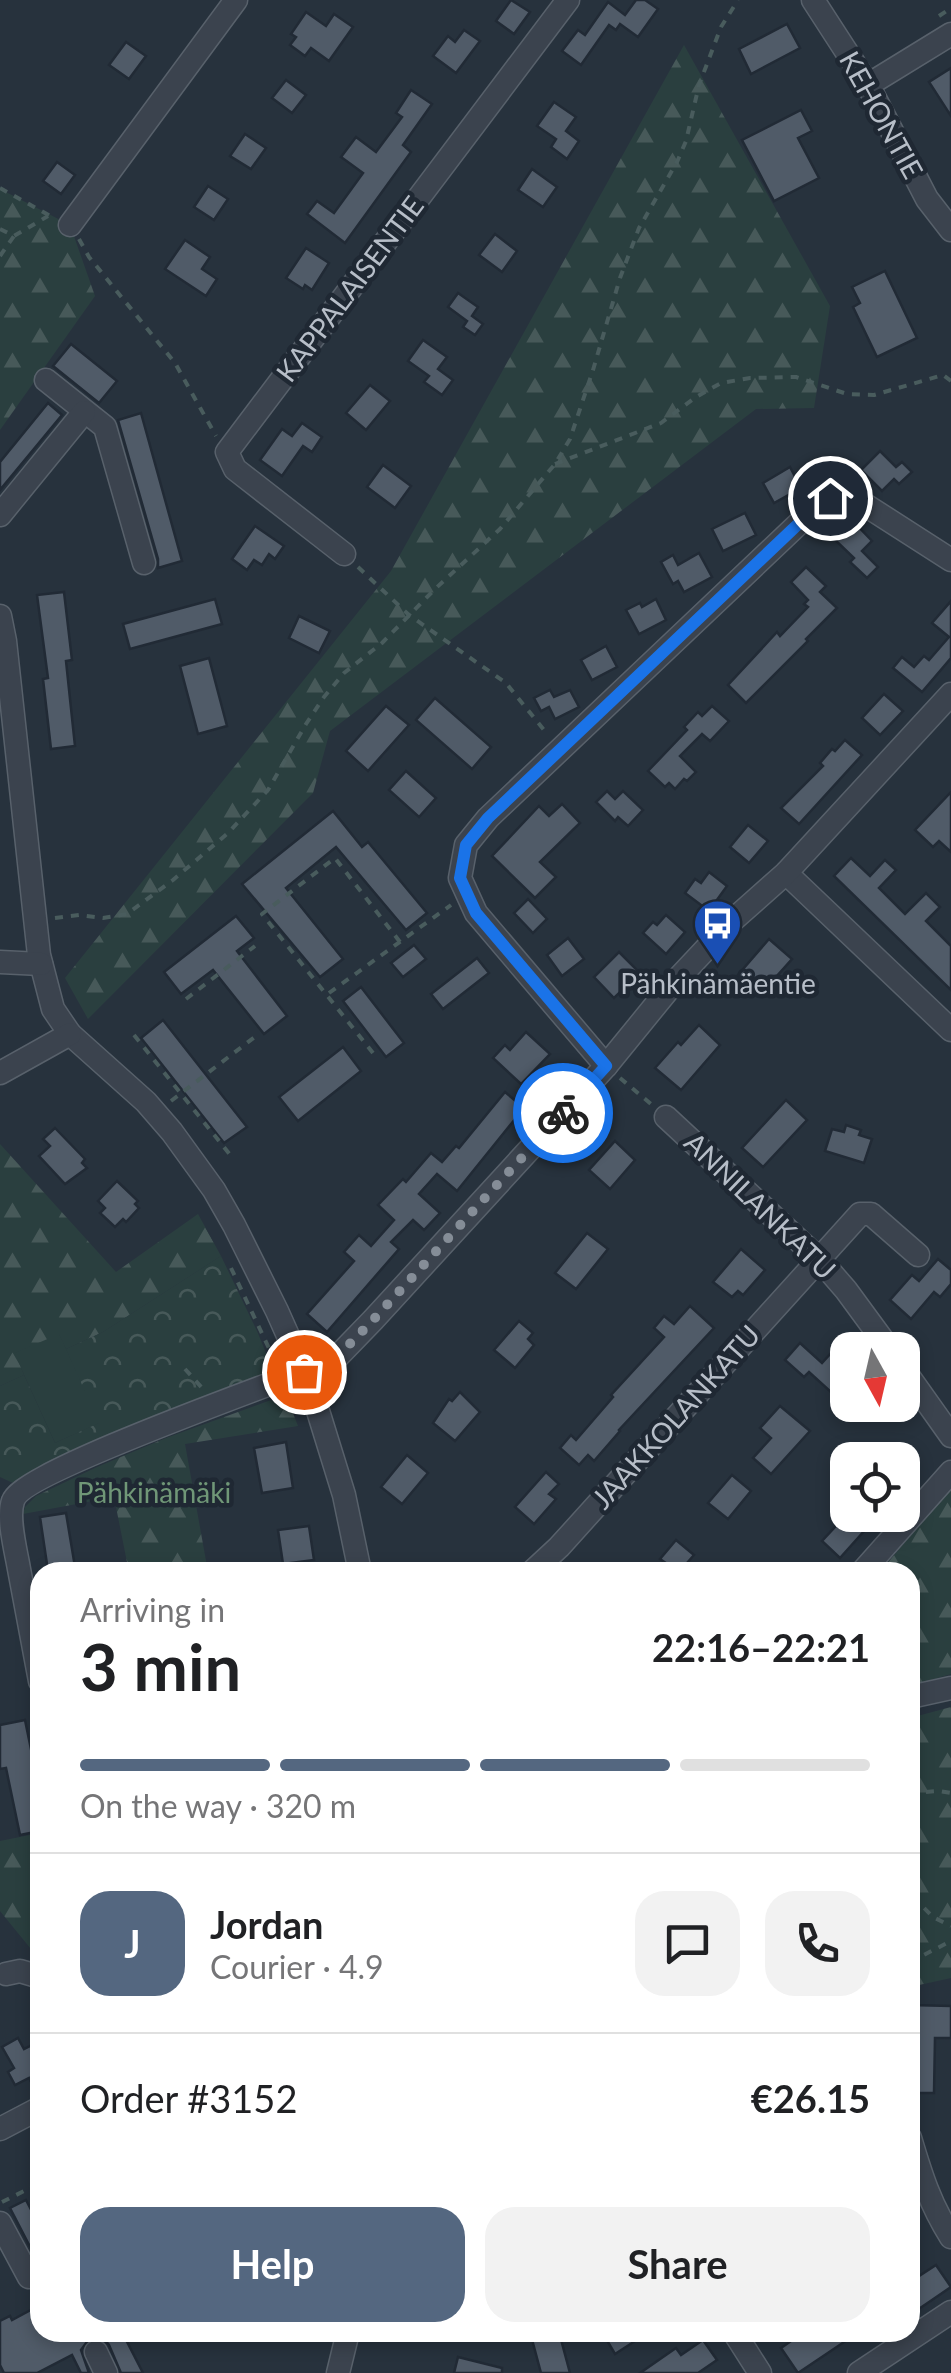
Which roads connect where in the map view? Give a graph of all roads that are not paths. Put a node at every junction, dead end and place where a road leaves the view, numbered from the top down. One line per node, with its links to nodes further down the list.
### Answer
1 (236, 0): 6 (street)
2 (568, 0): 11 (street, KAPPALAISENTIE)
3 (813, 0): 5 (street, KEHONTIE)
4 (944, 26): 5 (street)
5 (868, 85): 7 (street, KEHONTIE)
6 (60, 220)
7 (951, 230)
8 (46, 380): 9 (street)
9 (84, 412): 10 (street); 13 (street)
10 (0, 514)
11 (344, 554)
12 (951, 560): 22 (street)
13 (144, 563)
14 (0, 616): 16 (street)
15 (951, 694): 17 (street)
16 (8, 756): 19 (street)
17 (786, 873): 20 (street); 22 (street)
18 (0, 962): 19 (street)
19 (41, 964): 21 (street)
20 (951, 1030)
21 (70, 1034): 23 (street); 28 (street)
22 (611, 1070): 28 (street)
23 (0, 1073)
24 (666, 1116): 26 (street, ANNILANKATU)
25 (918, 1256): 26 (street, JAAKKOLANKATU)
26 (820, 1260): 27 (street, ANNILANKATU); 33 (street, JAAKKOLANKATU)
27 (877, 1332)
28 (299, 1379): 32 (street); 35 (street)
29 (920, 1392): 30 (street)
30 (951, 1436)
31 (951, 1472): 34 (street)
32 (358, 1562)
33 (543, 1562)
34 (871, 1562)
35 (30, 1628)
36 (951, 1688): 37 (street)
37 (920, 1695)
38 (6, 1974): 39 (street)
39 (30, 1974)
40 (30, 2113): 41 (street)
41 (0, 2129)
42 (920, 2173): 44 (street)
43 (0, 2223): 45 (street)
44 (951, 2237)
45 (29, 2277)
46 (951, 2312): 47 (street)
47 (920, 2333)
48 (346, 2342): 51 (street)
49 (740, 2342): 52 (street)
50 (906, 2342): 53 (street)
51 (338, 2373)
52 (760, 2373)
53 (859, 2373)

